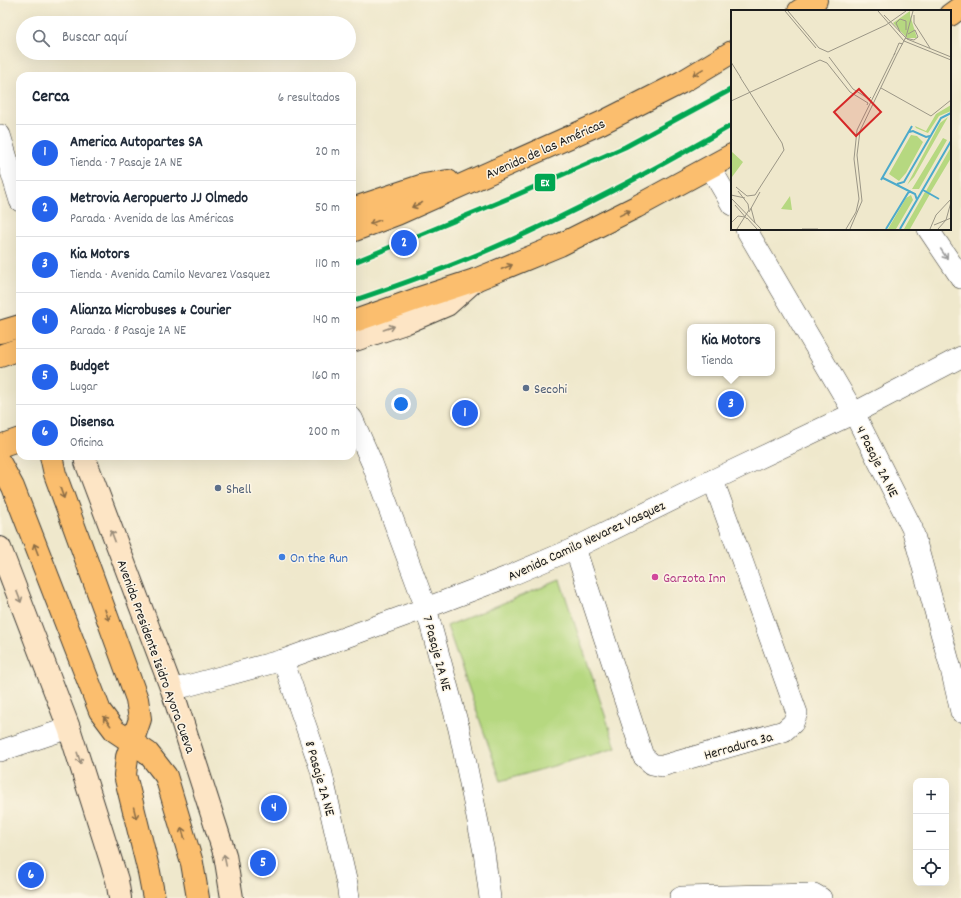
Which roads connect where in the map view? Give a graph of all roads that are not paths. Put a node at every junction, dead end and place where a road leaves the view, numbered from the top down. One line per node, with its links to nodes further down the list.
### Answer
1 (816, 0): 2 (main road)
2 (801, 10)
3 (731, 53): 7 (main road, Avenida de las Américas, one-way to 7)
4 (0, 135): 8 (street)
5 (731, 156): 6 (main road)
6 (710, 167): 9 (street); 15 (main road, one-way to 6)
7 (481, 176): 10 (main road); 11 (main road, Avenida de las Américas, one-way to 11)
8 (16, 188)
9 (731, 203)
10 (356, 208)
11 (356, 230)
12 (747, 230): 23 (street, 4 Pasaje 2A NE)
13 (929, 230): 14 (street, one-way to 14)
14 (961, 278)
15 (475, 280): 16 (main road); 19 (main road, one-way to 15)
16 (356, 321)
17 (16, 327): 18 (main road)
18 (0, 332)
19 (356, 340)
20 (16, 350): 21 (main road)
21 (0, 356)
22 (961, 357): 23 (street, Avenida Camilo Nevarez Vasquez)
23 (854, 414): 30 (street, Avenida Camilo Nevarez Vasquez); 36 (street, 4 Pasaje 2A NE)
24 (356, 427): 33 (street, 7 Pasaje 2A NE)
25 (16, 440): 26 (main road)
26 (0, 446)
27 (52, 460): 38 (main road, one-way to 38)
28 (85, 460): 35 (main road, Avenida Presidente Isidro Ayora Cueva, one-way to 28)
29 (0, 463): 38 (main road, one-way to 29)
30 (713, 480): 32 (street, Avenida Camilo Nevarez Vasquez); 32 (street, Herradura 3a)
31 (0, 548): 37 (main road, one-way to 37)
32 (575, 548): 33 (street, Avenida Camilo Nevarez Vasquez)
33 (426, 608): 34 (street, Avenida Camilo Nevarez Vasquez); 45 (street, 7 Pasaje 2A NE)
34 (283, 660): 35 (street, Avenida Camilo Nevarez Vasquez); 44 (street, 8 Pasaje 2A NE)
35 (172, 690): 43 (main road, Avenida Presidente Isidro Ayora Cueva, one-way to 35)
36 (961, 712)
37 (69, 728): 39 (street); 40 (main road, one-way to 40)
38 (132, 742): 41 (main road, one-way to 41); 42 (main road, one-way to 38)
39 (0, 752)
40 (120, 898)
41 (154, 898)
42 (198, 898)
43 (232, 898)
44 (349, 898)
45 (490, 898)
46 (680, 898): 47 (street)
47 (821, 898)

